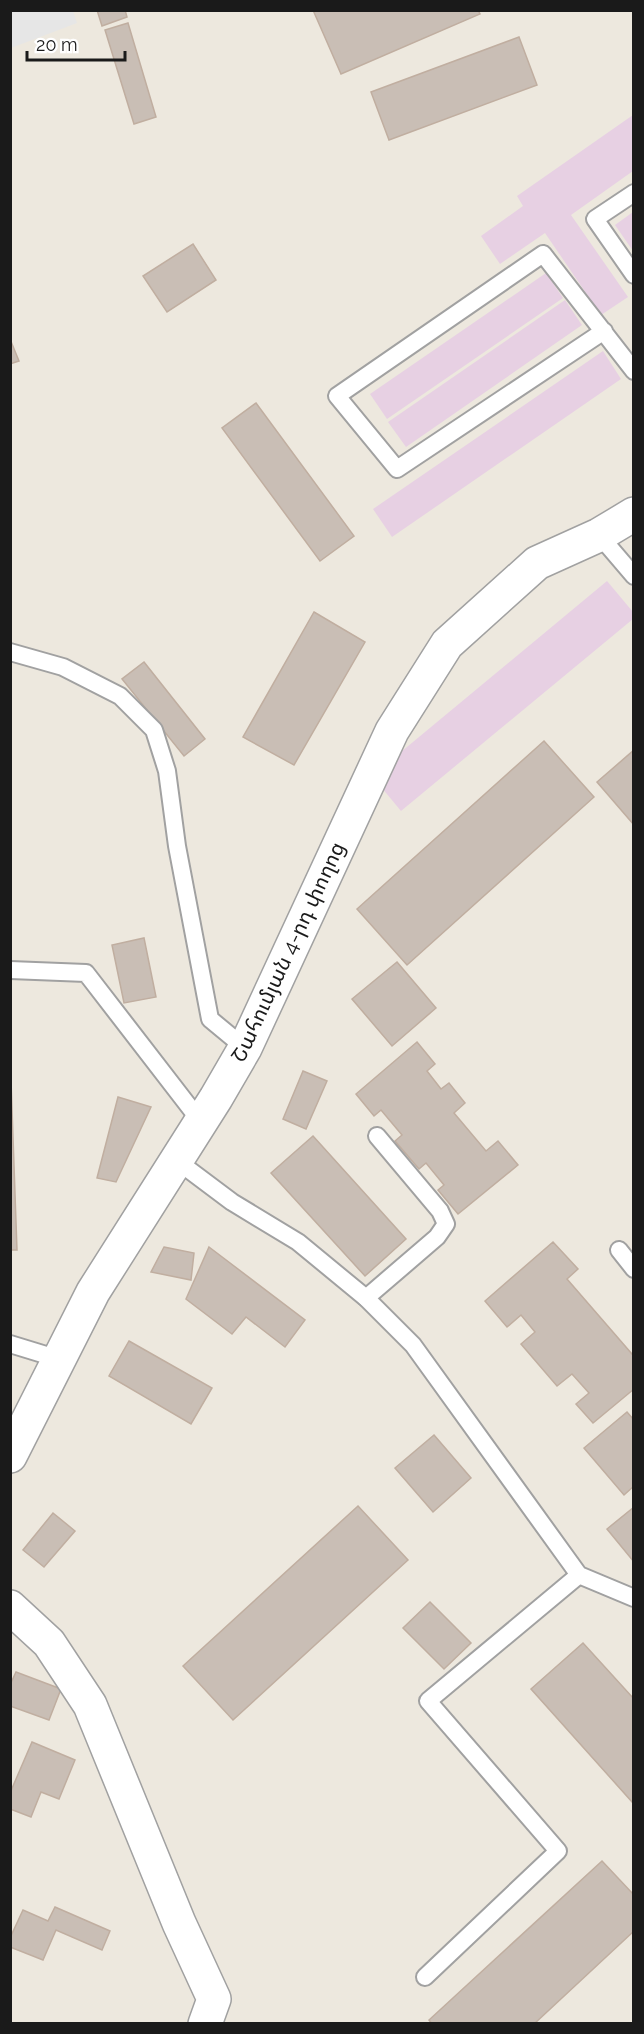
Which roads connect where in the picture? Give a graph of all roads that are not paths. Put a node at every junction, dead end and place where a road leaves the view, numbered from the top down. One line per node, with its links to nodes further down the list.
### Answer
1 (633, 193): 2 (lane)
2 (633, 275)
3 (604, 331): 3 (lane); 4 (lane)
4 (633, 370)
5 (633, 514): 6 (street, Շահումյան 4-րդ փողոց)
6 (599, 535): 7 (lane); 10 (street, Շահումյան 4-րդ փողոց)
7 (633, 576)
8 (10, 652): 10 (lane)
9 (10, 970): 11 (lane)
10 (245, 1048): 11 (street, Շահումյան 4-րդ փողոց)
11 (201, 1122): 13 (street, Շահումյան 4-րդ փողոց)
12 (376, 1136): 16 (lane)
13 (176, 1160): 16 (lane); 18 (street, Շահումյան 4-րդ փողոց)
14 (619, 1250): 15 (lane)
15 (633, 1269)
16 (366, 1298): 20 (lane)
17 (10, 1344): 18 (lane)
18 (59, 1359): 19 (street, Շահումյան 4-րդ փողոց)
19 (10, 1456)
20 (579, 1575): 21 (lane); 23 (lane)
21 (633, 1598)
22 (10, 1607): 24 (street)
23 (425, 1977)
24 (215, 2015)

